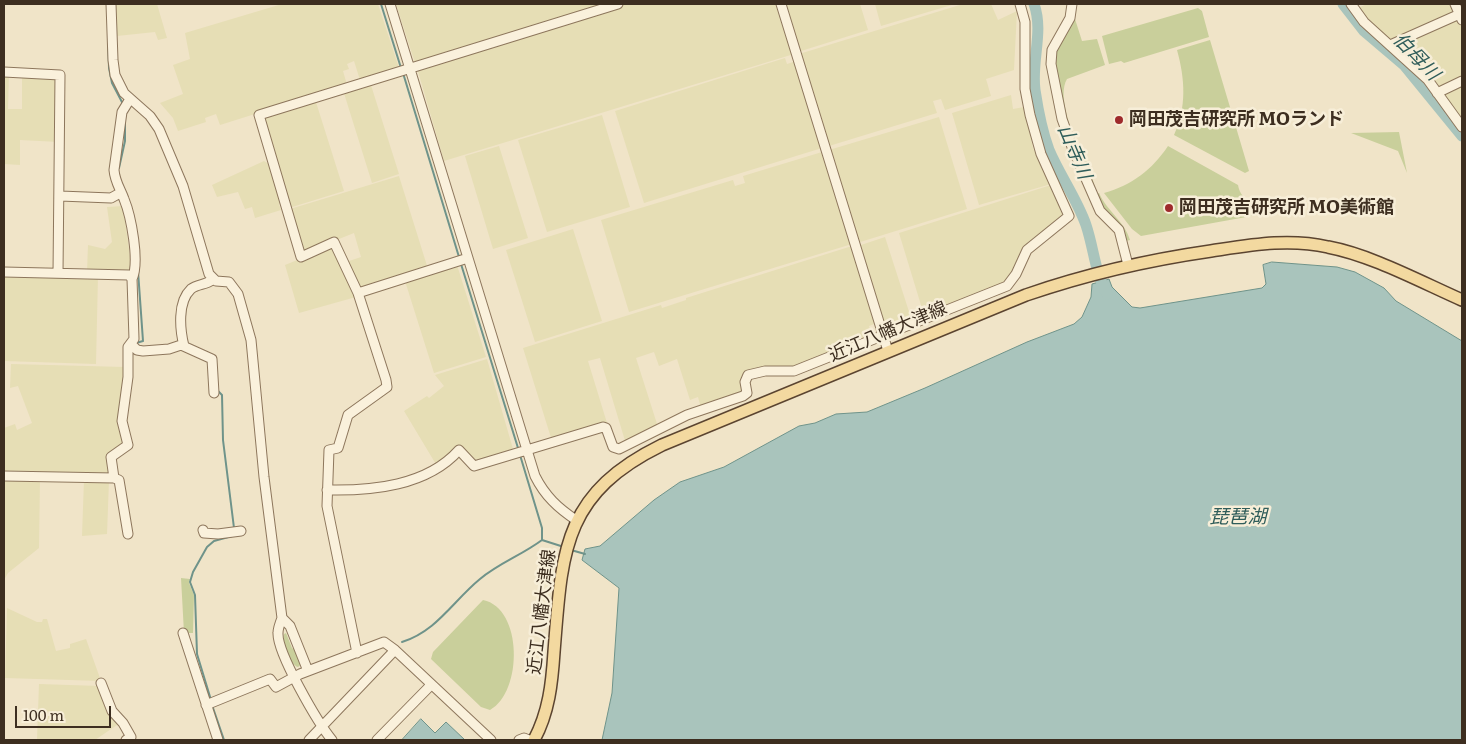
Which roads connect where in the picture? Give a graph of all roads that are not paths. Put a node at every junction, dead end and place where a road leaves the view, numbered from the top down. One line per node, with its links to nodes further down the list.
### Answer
1 (111, 4): 15 (street)
2 (390, 4): 11 (street)
3 (618, 4): 11 (street)
4 (781, 4): 27 (street)
5 (1020, 4): 27 (street)
6 (1072, 4): 20 (street)
7 (1455, 4): 9 (street)
8 (1355, 5): 10 (street)
9 (1461, 16): 10 (street)
10 (1390, 45): 14 (street)
11 (404, 69): 19 (street); 25 (street)
12 (4, 72): 18 (street)
13 (1462, 81): 14 (street)
14 (1437, 93): 16 (street)
15 (130, 99): 17 (street); 24 (street)
16 (1462, 127)
17 (120, 193): 18 (street); 23 (street)
18 (60, 196): 22 (street)
19 (463, 260): 25 (street); 32 (street)
20 (1128, 265): 26 (main road, 近江八幡大津線); 30 (main road, 近江八幡大津線)
21 (4, 272): 22 (street)
22 (58, 273): 23 (street)
23 (132, 279): 28 (street)
24 (212, 280): 29 (street); 40 (street)
25 (358, 293): 35 (street)
26 (1462, 300)
27 (883, 335): 30 (street); 32 (street)
28 (131, 344): 29 (street); 34 (street)
29 (184, 346): 31 (street)
30 (888, 351): 36 (main road, 近江八幡大津線)
31 (214, 393)
32 (521, 452): 35 (street); 36 (street)
33 (4, 476): 34 (street)
34 (114, 478): 39 (street)
35 (327, 490): 43 (street)
36 (576, 520): 58 (main road, 近江八幡大津線)
37 (203, 530): 38 (street)
38 (241, 531)
39 (128, 534)
40 (282, 618): 44 (street); 45 (street)
41 (183, 633): 48 (street)
42 (395, 650): 43 (street); 47 (street); 49 (street)
43 (357, 653): 44 (street)
44 (308, 671): 45 (street)
45 (294, 677): 48 (street); 49 (street)
46 (101, 683): 50 (street)
47 (431, 685): 54 (street); 55 (street)
48 (206, 705): 51 (street)
49 (322, 728): 52 (street); 53 (street)
50 (126, 740)
51 (218, 740)
52 (309, 740)
53 (332, 740)
54 (377, 740)
55 (491, 740)
56 (519, 740): 57 (street)
57 (529, 740)
58 (534, 740)

